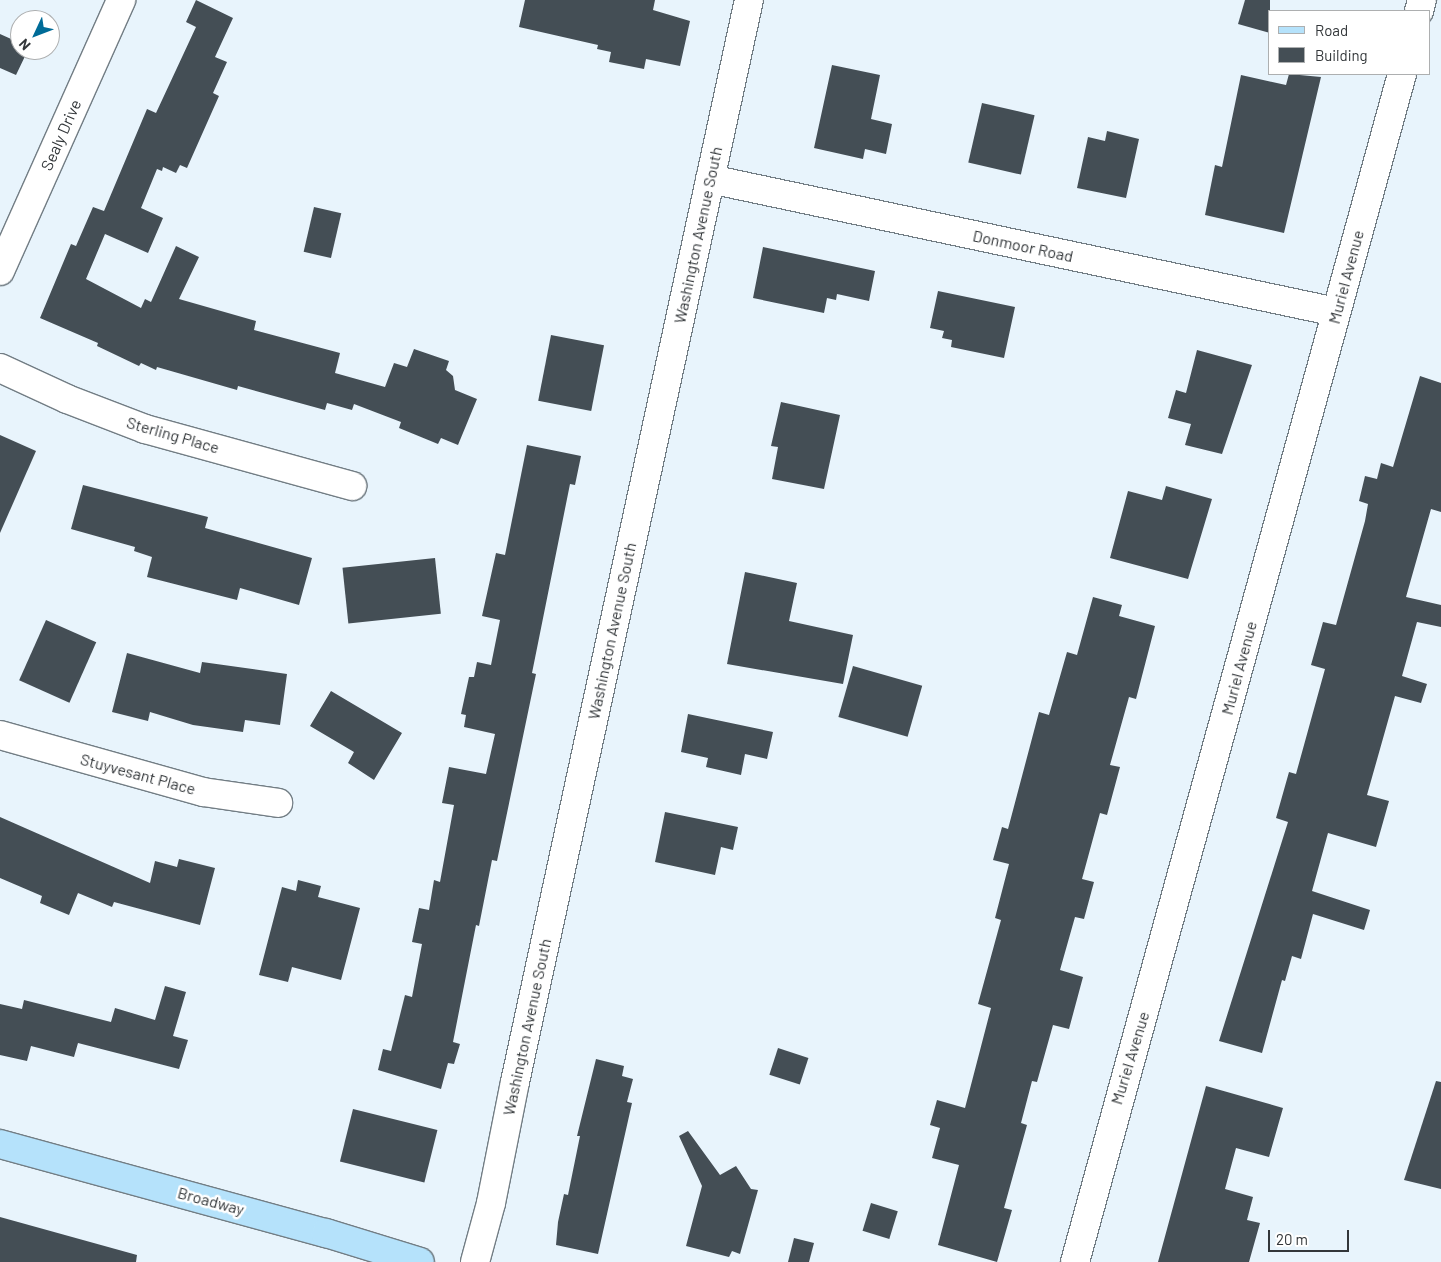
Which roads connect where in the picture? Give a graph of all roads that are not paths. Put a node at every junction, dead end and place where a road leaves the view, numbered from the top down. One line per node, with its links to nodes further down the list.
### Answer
1 (121, 0): 5 (street, Sealy Drive)
2 (749, 0): 4 (street, Washington Avenue South)
3 (1402, 75): 6 (street, Muriel Avenue)
4 (710, 178): 6 (street, Donmoor Road); 13 (street, Washington Avenue South)
5 (0, 271)
6 (1336, 312): 14 (street, Muriel Avenue)
7 (0, 368): 8 (street, Sterling Place)
8 (352, 486)
9 (0, 735): 10 (street, Stuyvesant Place)
10 (278, 803)
11 (0, 1144): 12 (main road, Broadway)
12 (420, 1262)
13 (474, 1262)
14 (1075, 1262)

